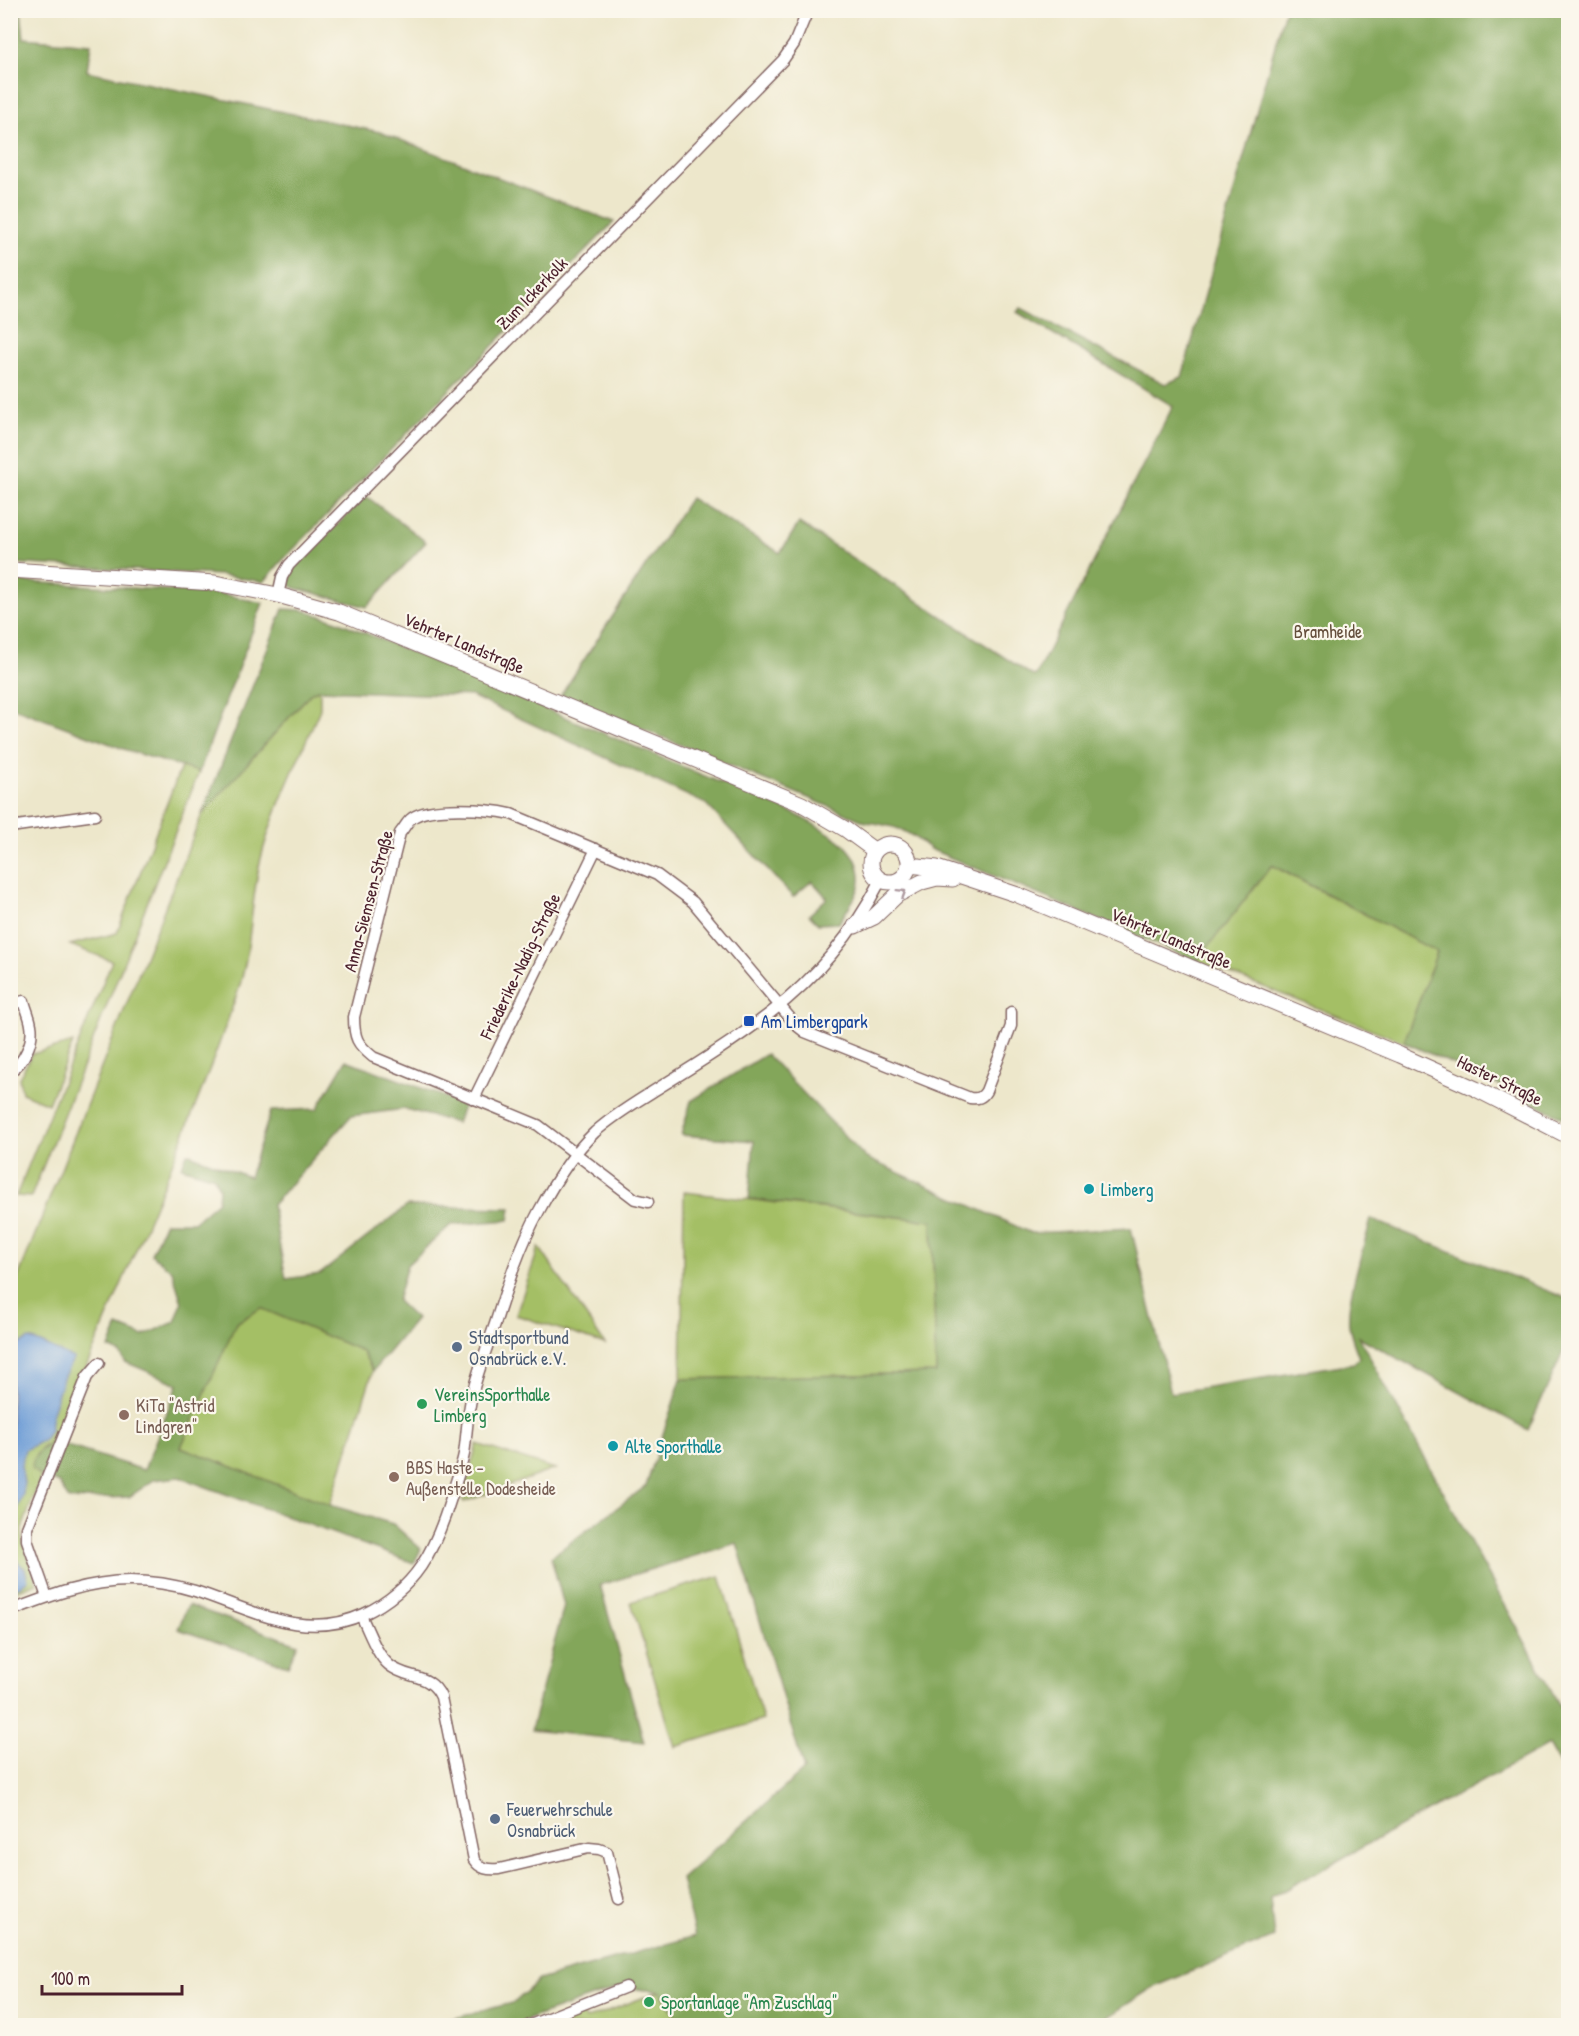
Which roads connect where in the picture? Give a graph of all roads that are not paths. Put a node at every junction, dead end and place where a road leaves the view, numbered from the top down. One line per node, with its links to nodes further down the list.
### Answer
1 (808, 10): 3 (street, Zum Ickerkolk)
2 (10, 570): 3 (main road, Vehrter Landstraße)
3 (278, 595): 7 (main road, Vehrter Landstraße)
4 (95, 815): 5 (street)
5 (10, 827)
6 (596, 849): 13 (street, Anna-Siemsen-Straße); 17 (street, Friederike-Nadig-Straße); 17 (street, Anna-Siemsen-Straße)
7 (874, 851): 8 (main road); 10 (main road)
8 (909, 865): 9 (main road, Vehrter Landstraße); 10 (main road)
9 (965, 876): 11 (main road, one-way to 9); 15 (main road, Vehrter Landstraße)
10 (881, 880): 11 (street)
11 (855, 926): 13 (street)
12 (10, 1004): 16 (street)
13 (778, 1006): 14 (street, Anna-Siemsen-Straße); 19 (street)
14 (1011, 1012)
15 (1412, 1066): 18 (main road, Haster Straße)
16 (10, 1071)
17 (474, 1099): 19 (street, Anna-Siemsen-Straße)
18 (1569, 1136)
19 (576, 1153): 20 (street, Anna-Siemsen-Straße); 24 (street)
20 (648, 1202)
21 (99, 1363): 22 (street)
22 (47, 1597): 23 (street); 24 (street)
23 (10, 1611)
24 (361, 1616): 25 (street)
25 (619, 1899)
26 (626, 1987): 27 (street)
27 (528, 2025)

